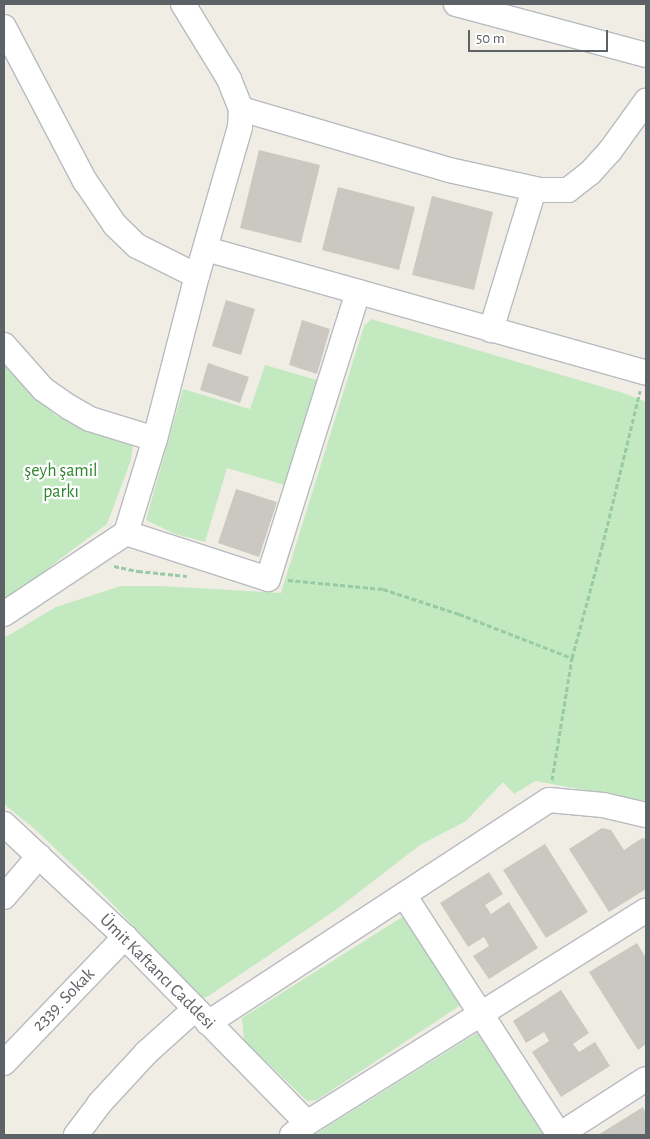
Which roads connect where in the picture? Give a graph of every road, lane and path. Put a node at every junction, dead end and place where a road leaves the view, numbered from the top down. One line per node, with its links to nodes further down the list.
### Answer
1 (185, 4): 6 (street)
2 (456, 4): 4 (street)
3 (6, 39): 9 (street)
4 (646, 55)
5 (646, 100): 7 (street)
6 (241, 109): 7 (street); 8 (street)
7 (534, 189): 11 (street)
8 (206, 249): 9 (street); 10 (street)
9 (197, 276): 14 (street)
10 (358, 292): 11 (street); 18 (street)
11 (491, 330): 13 (street)
12 (4, 345): 14 (street)
13 (646, 374): 20 (path)
14 (155, 439): 15 (street)
15 (126, 533): 16 (street); 18 (street)
16 (88, 560): 17 (path); 19 (street)
17 (193, 577)
18 (268, 579): 20 (path)
19 (4, 614)
20 (572, 658): 21 (path)
21 (549, 800): 22 (street); 25 (street)
22 (646, 815)
23 (4, 824): 24 (street, Ümit Kaftancı Caddesi)
24 (38, 856): 26 (street); 28 (street, Ümit Kaftancı Caddesi)
25 (404, 895): 29 (street); 30 (street)
26 (4, 897)
27 (646, 910): 29 (street)
28 (125, 937): 30 (street, Ümit Kaftancı Caddesi); 31 (street, 2339. Sokak)
29 (481, 1014): 33 (street); 35 (street)
30 (202, 1016): 33 (street, Ümit Kaftancı Caddesi); 34 (street)
31 (4, 1063)
32 (646, 1079): 35 (street)
33 (300, 1129)
34 (76, 1135)
35 (559, 1135)

